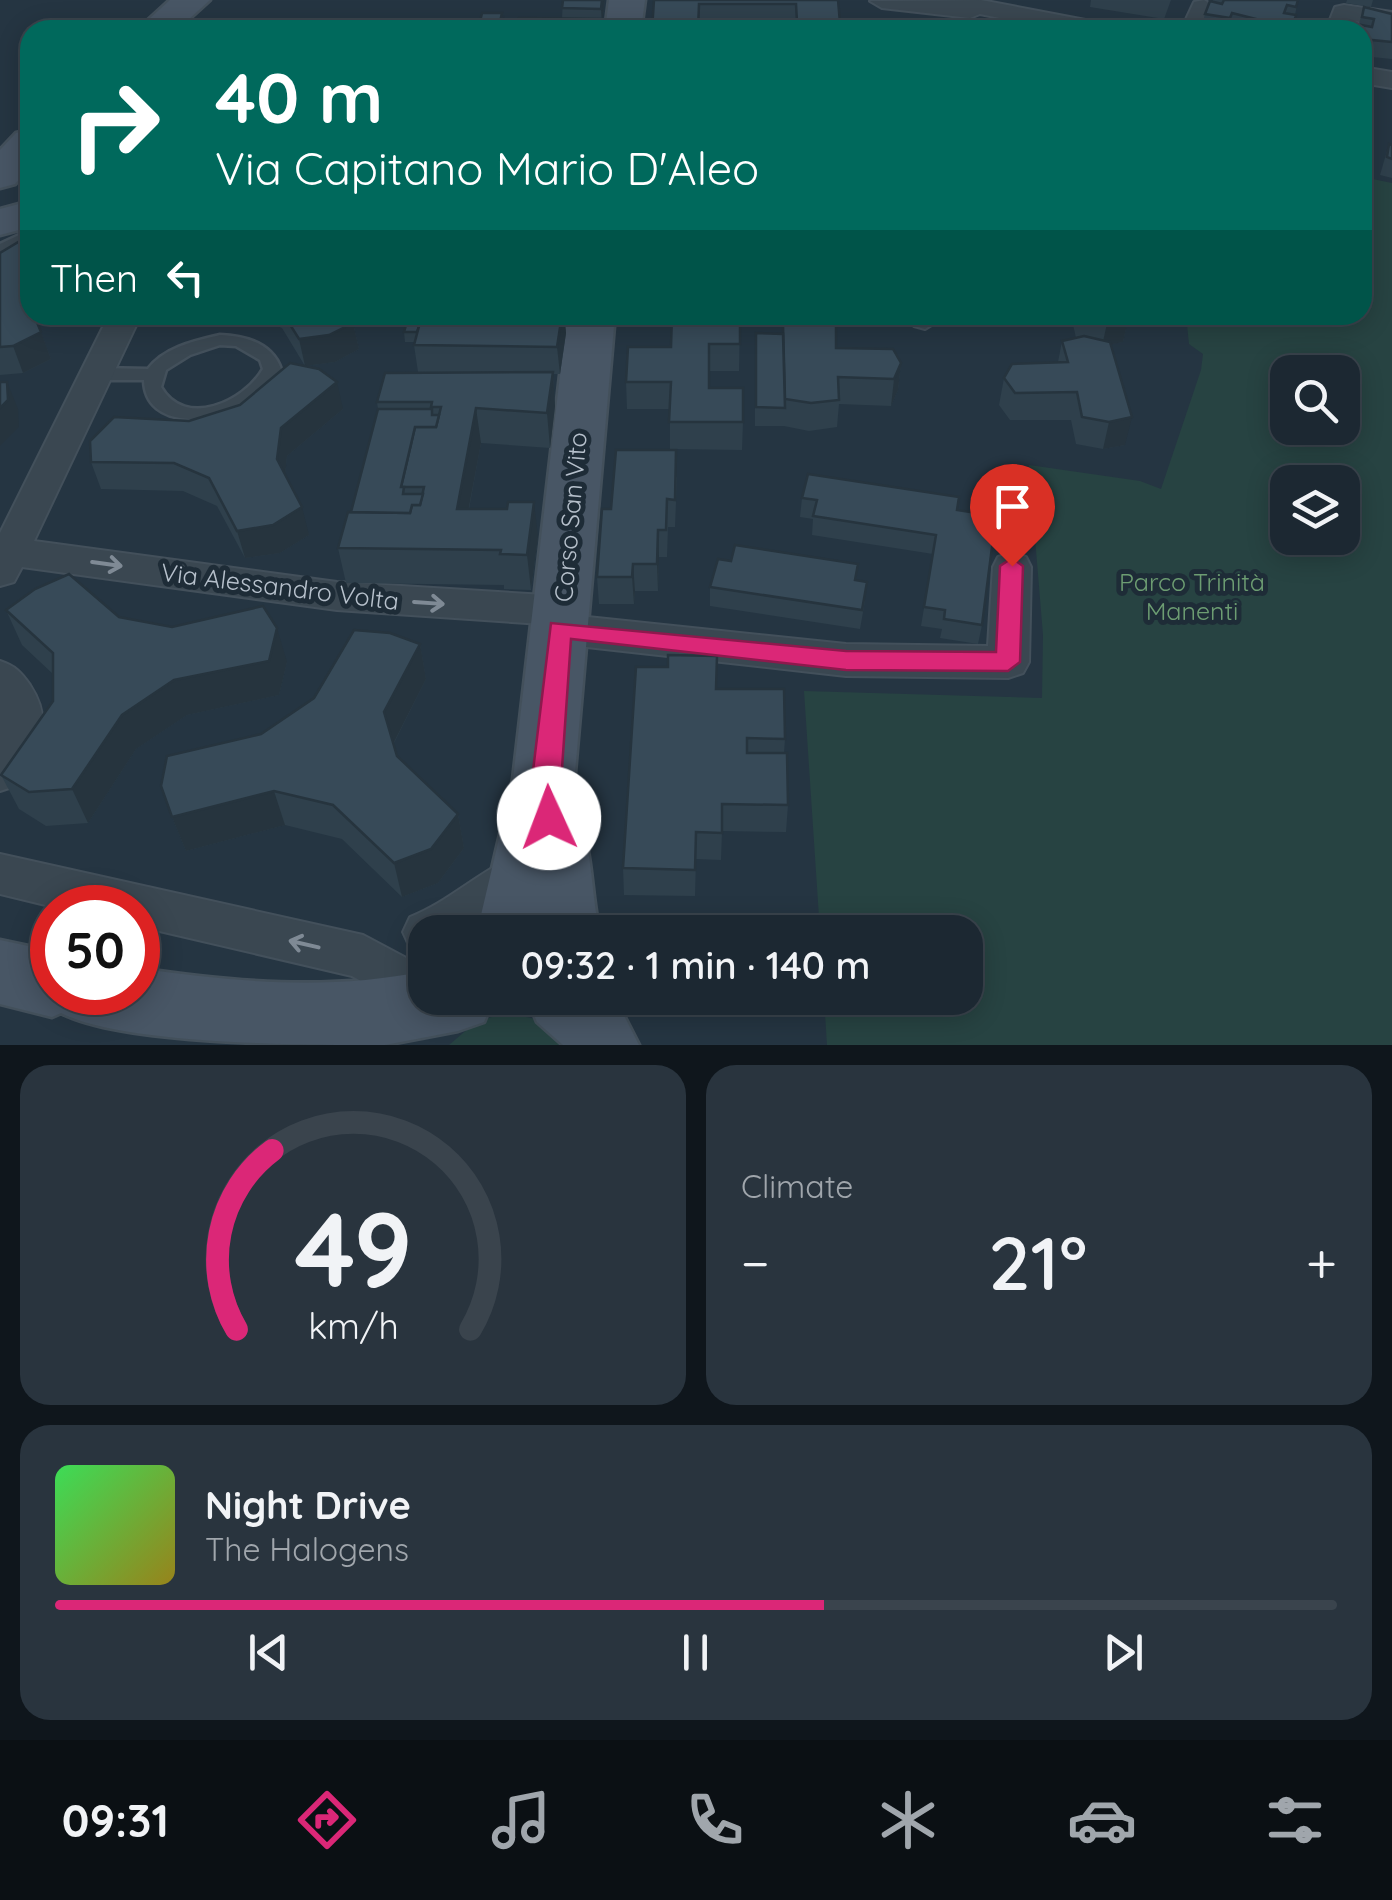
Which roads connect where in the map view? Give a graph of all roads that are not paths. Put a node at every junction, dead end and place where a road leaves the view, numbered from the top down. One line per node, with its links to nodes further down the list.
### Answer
1 (192, 0): 6 (main road)
2 (882, 0): 4 (street)
3 (944, 0): 4 (street)
4 (1002, 14): 7 (street)
5 (1392, 19): 8 (street)
6 (168, 20)
7 (1018, 20)
8 (1342, 20)
9 (121, 325): 11 (street)
10 (587, 325): 15 (main road, Corso San Vito)
11 (97, 374): 12 (lane); 13 (street)
12 (155, 376): 12 (lane)
13 (3, 558): 15 (street, Via Alessandro Volta, one-way to 15)
14 (1012, 566): 15 (street, Via Alessandro Volta)
15 (560, 620): 18 (main road, Corso San Vito)
16 (0, 677): 17 (street)
17 (0, 773)
18 (546, 779): 20 (main road); 22 (main road)
19 (0, 874): 24 (street, one-way to 19)
20 (517, 903): 21 (street)
21 (474, 915)
22 (562, 915)
23 (408, 940): 24 (street)
24 (363, 957): 27 (street)
25 (0, 972): 26 (main road)
26 (30, 979)
27 (408, 987)
28 (160, 1003): 29 (main road)
29 (408, 1010)
30 (146, 1015): 31 (main road)
31 (221, 1045)

